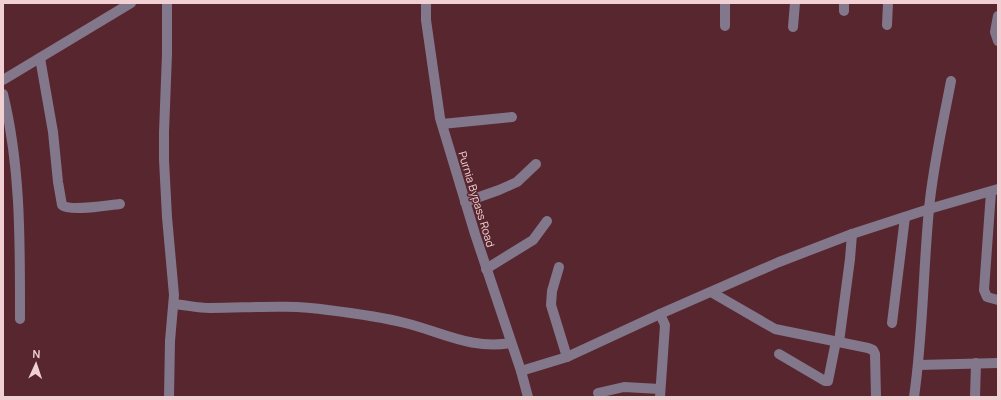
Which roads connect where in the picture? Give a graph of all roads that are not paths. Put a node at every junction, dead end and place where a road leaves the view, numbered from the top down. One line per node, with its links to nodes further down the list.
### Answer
1 (131, 3): 12 (street)
2 (167, 3): 30 (street)
3 (426, 3): 17 (street, Purnia Bypass Road)
4 (726, 3): 9 (street)
5 (795, 3): 10 (street)
6 (888, 3): 8 (street)
7 (998, 16): 11 (street)
8 (887, 25)
9 (725, 26)
10 (793, 27)
11 (998, 41)
12 (40, 58): 13 (street); 21 (street)
13 (3, 80)
14 (951, 81): 22 (street)
15 (3, 94): 32 (street)
16 (512, 117): 17 (street)
17 (442, 124): 20 (street, Purnia Bypass Road)
18 (536, 164): 20 (street)
19 (994, 190): 22 (street); 29 (street)
20 (465, 202): 27 (street, Purnia Bypass Road)
21 (120, 204)
22 (929, 209): 23 (street); 40 (street)
23 (905, 217): 25 (street); 33 (street)
24 (546, 221): 27 (street)
25 (852, 234): 28 (street); 34 (street)
26 (558, 267): 37 (street)
27 (486, 269): 35 (street, Purnia Bypass Road)
28 (711, 292): 31 (street); 34 (street)
29 (998, 300)
30 (174, 304): 35 (street); 44 (street)
31 (660, 314): 37 (street); 43 (street)
32 (20, 319)
33 (892, 323)
34 (837, 342): 36 (street); 46 (street)
35 (511, 343): 41 (street, Purnia Bypass Road)
36 (779, 354)
37 (567, 357): 41 (street)
38 (976, 363): 39 (street); 40 (street); 48 (street)
39 (998, 363)
40 (919, 365): 47 (street)
41 (521, 371): 45 (street, Purnia Bypass Road)
42 (598, 393): 43 (street)
43 (660, 393)
44 (169, 397)
45 (528, 397)
46 (876, 397)
47 (914, 397)
48 (975, 397)

